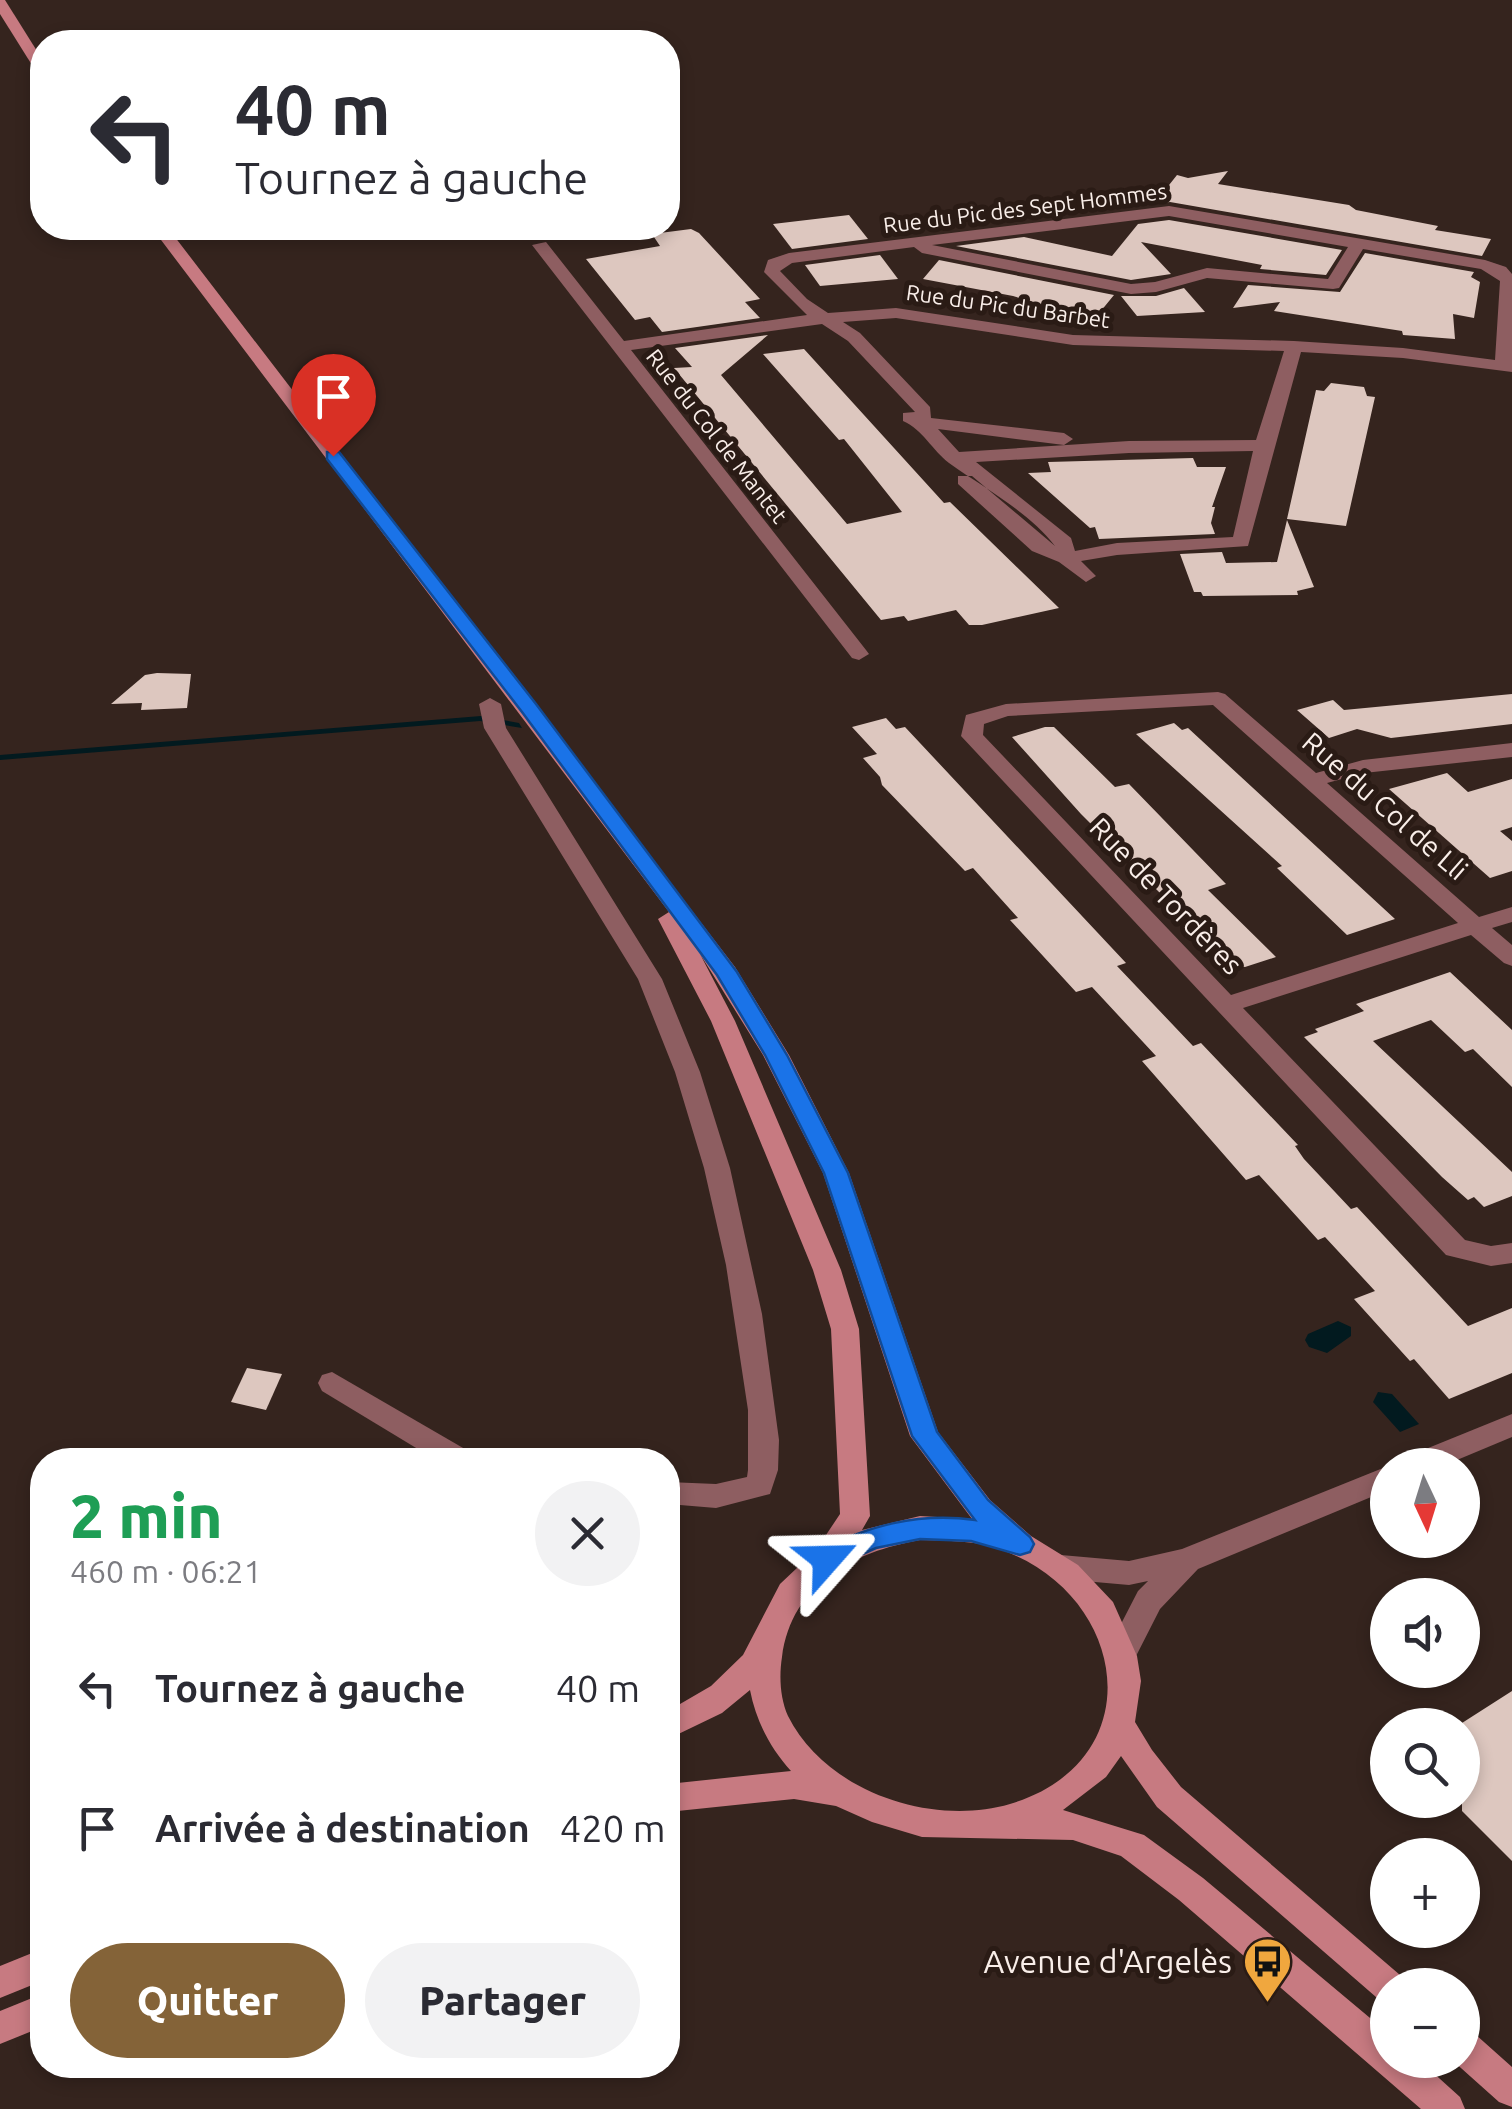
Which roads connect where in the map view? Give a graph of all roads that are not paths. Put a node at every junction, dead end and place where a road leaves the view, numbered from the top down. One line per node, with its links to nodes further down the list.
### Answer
1 (19, 0): 3 (main road)
2 (0, 3): 3 (main road)
3 (20, 32): 4 (main road)
4 (30, 49)
5 (169, 240): 24 (main road)
6 (904, 244): 7 (street, Rue du Pic des Sept Hommes); 7 (street); 9 (street, Rue du Pic des Sept Hommes)
7 (1358, 244): 12 (street, Rue du Pic des Sept Hommes)
8 (540, 245): 11 (street, Rue du Col de Mantet)
9 (826, 318): 10 (street, Rue du Pic du Barbet); 11 (street, Rue du Pic du Barbet); 13 (street)
10 (1294, 346): 12 (street, Rue du Pic du Barbet); 14 (street)
11 (620, 347): 19 (street, Rue du Col de Mantet)
12 (1508, 366)
13 (921, 422): 15 (street); 16 (street)
14 (1264, 445): 15 (street); 17 (street)
15 (1128, 448): 16 (street)
16 (954, 458): 17 (street)
17 (1066, 558): 18 (street)
18 (1086, 576)
19 (859, 654)
20 (1218, 698): 23 (street, Rue du Col de Lli); 28 (street, Rue de Tordères)
21 (490, 704): 35 (street)
22 (1512, 750): 23 (street)
23 (1310, 781): 26 (street, Rue du Col de Lli)
24 (638, 857): 36 (main road); 37 (main road)
25 (1512, 914): 26 (street)
26 (1476, 926): 27 (street, Rue du Col de Lli); 28 (street)
27 (1512, 958)
28 (1228, 1005): 29 (street, Rue de Tordères)
29 (1512, 1253)
30 (332, 1384): 32 (street)
31 (1512, 1426): 33 (street)
32 (440, 1448)
33 (1458, 1448)
34 (1370, 1484): 38 (street)
35 (680, 1494)
36 (1020, 1544): 37 (main road); 39 (main road)
37 (827, 1559): 40 (main road)
38 (1187, 1560): 39 (street); 41 (street)
39 (1061, 1567): 41 (main road)
40 (765, 1650): 42 (main road); 45 (main road)
41 (1122, 1653): 43 (main road)
42 (680, 1720)
43 (1120, 1724): 46 (main road); 48 (main road)
44 (680, 1797): 45 (main road)
45 (844, 1797): 46 (main road)
46 (982, 1825): 52 (main road)
47 (30, 1970): 49 (main road)
48 (1370, 1970)
49 (0, 1982)
50 (30, 2015): 51 (main road)
51 (0, 2028)
52 (1370, 2041)
53 (1480, 2062): 55 (main road)
54 (1413, 2078): 56 (main road)
55 (1512, 2090)
56 (1448, 2109)

